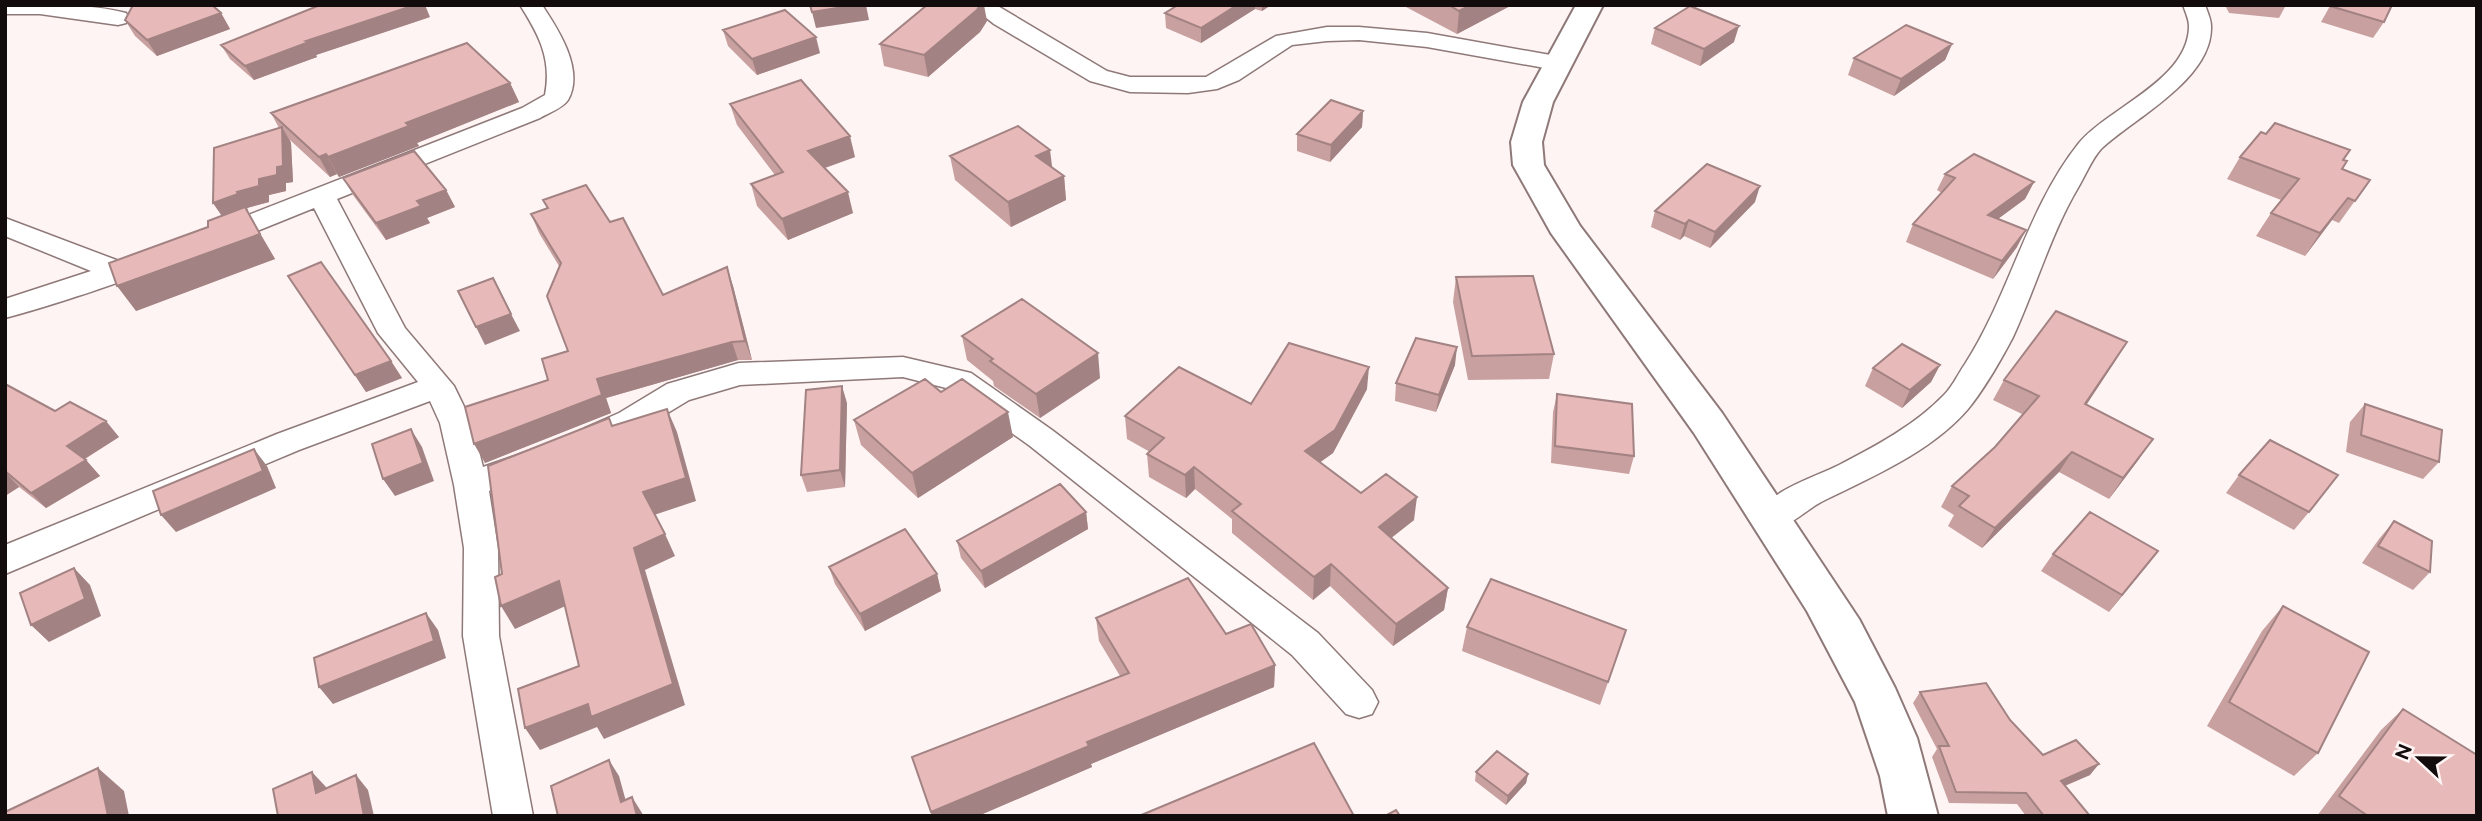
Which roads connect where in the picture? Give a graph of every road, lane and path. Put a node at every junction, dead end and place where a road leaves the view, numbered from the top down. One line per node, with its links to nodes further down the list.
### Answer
1 (531, 5): 8 (street)
2 (981, 5): 7 (street)
3 (1590, 5): 7 (main road)
4 (2194, 5): 14 (street)
5 (5, 7): 6 (street)
6 (118, 18)
7 (1556, 64): 14 (main road)
8 (322, 197): 10 (street); 12 (street)
9 (5, 226): 10 (street)
10 (120, 272): 11 (street)
11 (5, 309)
12 (439, 386): 13 (street); 15 (street)
13 (471, 485): 16 (street); 17 (street)
14 (1772, 518): 18 (main road)
15 (5, 560)
16 (1359, 702)
17 (513, 816)
18 (1913, 816)

